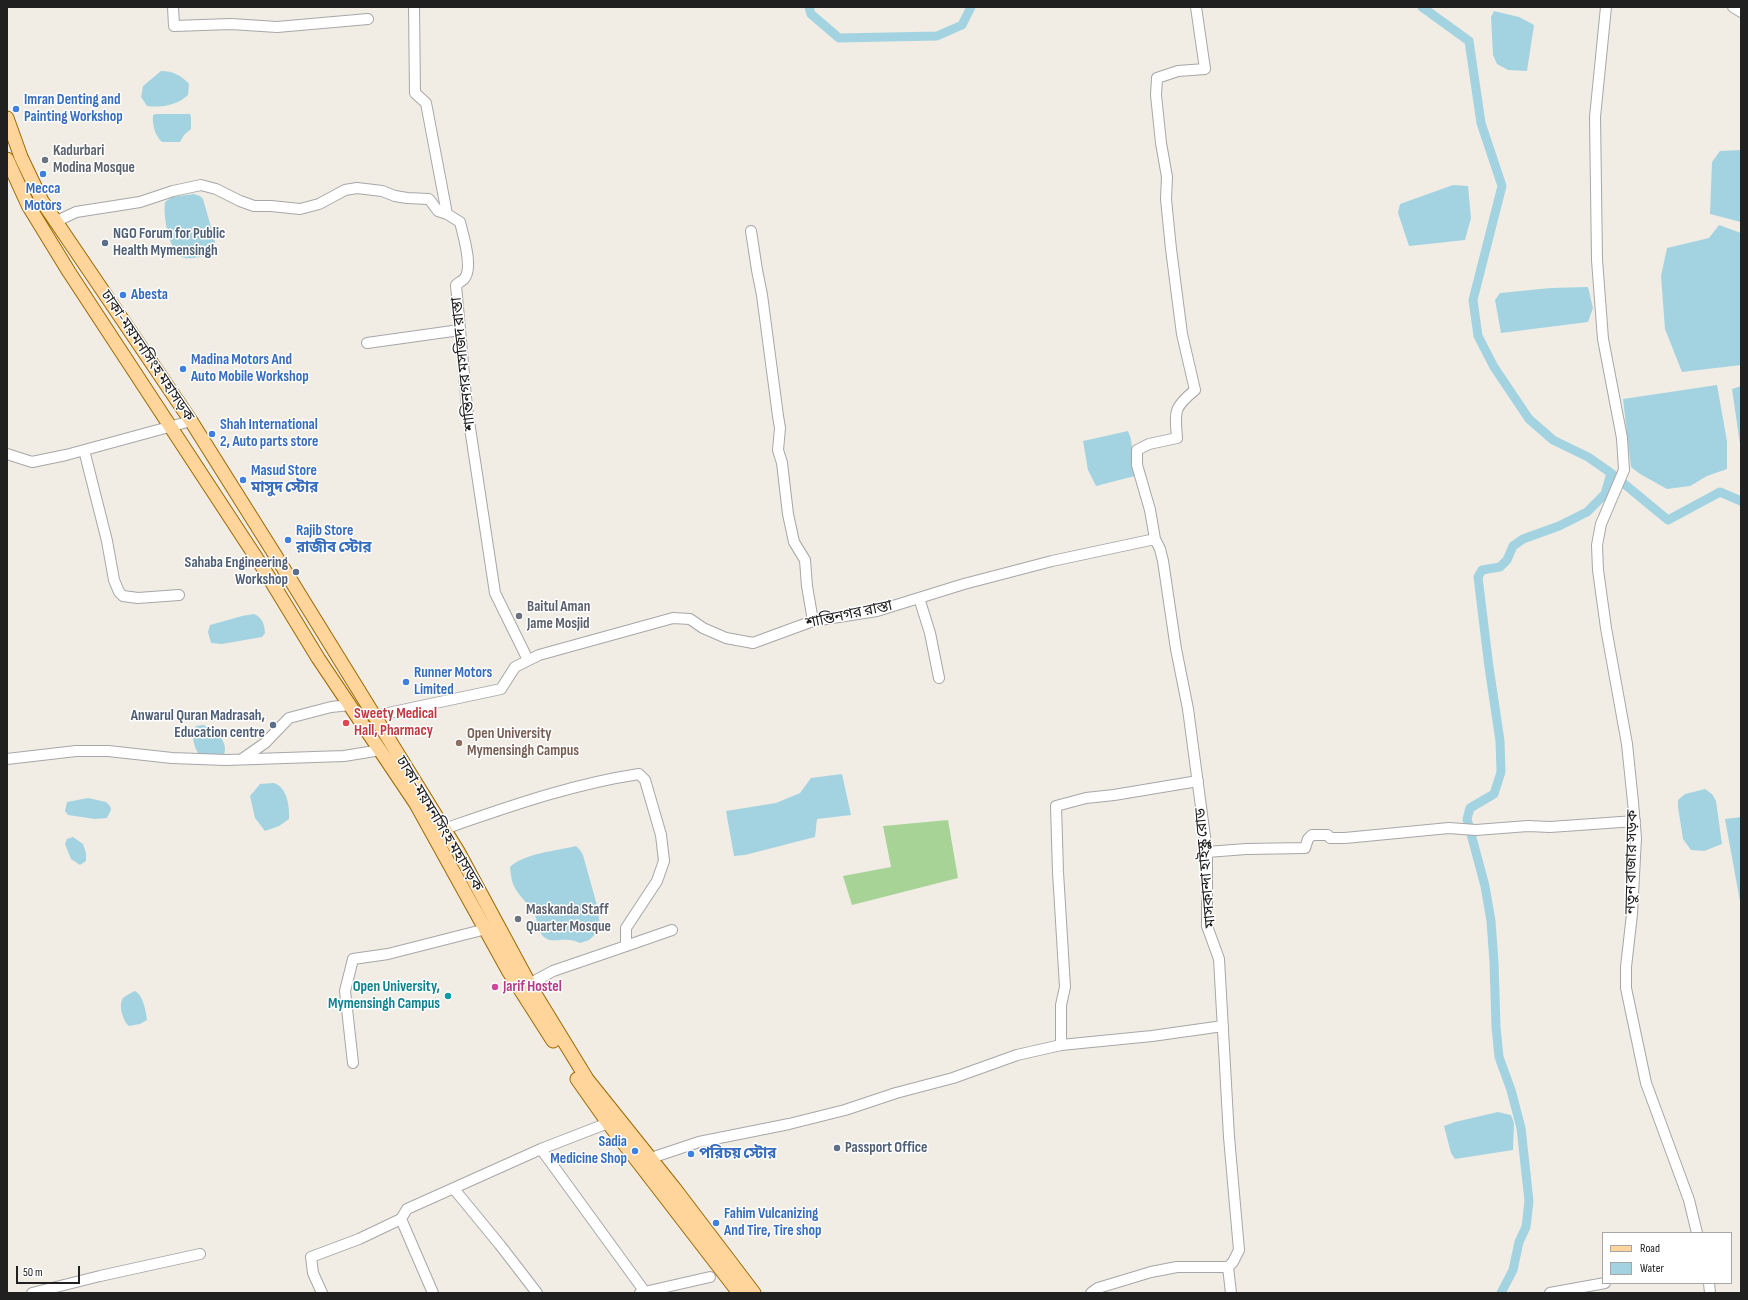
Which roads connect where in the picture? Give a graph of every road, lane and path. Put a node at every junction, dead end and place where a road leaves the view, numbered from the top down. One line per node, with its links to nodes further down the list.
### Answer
1 (173, 7): 7 (street)
2 (414, 7): 10 (street)
3 (1196, 7): 19 (street, মাসকান্দা হাইস্কুল রোড)
4 (1606, 7): 31 (street, নতুন বাজার সড়ক)
5 (1733, 7): 6 (street)
6 (1741, 12)
7 (368, 19)
8 (7, 118): 11 (main road, ঢাকা-ময়মনসিংহ মহাসড়ক)
9 (7, 158): 16 (main road, ঢাকা-ময়মনসিংহ মহাসড়ক)
10 (447, 214): 11 (street, শান্তিনগর মসজিদ রাস্তা); 13 (street, শান্তিনগর মসজিদ রাস্তা)
11 (55, 222): 15 (main road, ঢাকা-ময়মনসিংহ মহাসড়ক)
12 (751, 231): 22 (street)
13 (460, 330): 14 (street); 23 (street, শান্তিনগর মসজিদ রাস্তা)
14 (367, 343)
15 (191, 421): 16 (street); 26 (main road, ঢাকা-ময়মনসিংহ মহাসড়ক)
16 (169, 427): 17 (street); 25 (main road, ঢাকা-ময়মনসিংহ মহাসড়ক)
17 (84, 450): 18 (street); 20 (street)
18 (7, 454)
19 (1155, 539): 21 (street, শান্তিনগর রাস্তা); 30 (street, মাসকান্দা হাইস্কুল রোড)
20 (179, 595)
21 (919, 598): 22 (street, শান্তিনগর রাস্তা); 24 (street)
22 (813, 621): 23 (street, শান্তিনগর রাস্তা)
23 (528, 660): 26 (street, শান্তিনগর রাস্তা)
24 (938, 678)
25 (350, 705): 27 (main road, ঢাকা-ময়মনসিংহ মহাসড়ক); 28 (street)
26 (374, 716): 32 (main road, ঢাকা-ময়মনসিংহ মহাসড়ক)
27 (381, 750): 28 (street); 34 (main road, ঢাকা-ময়মনসিংহ মহাসড়ক)
28 (242, 759): 29 (street)
29 (7, 760)
30 (1198, 781): 33 (street, মাসকান্দা হাইস্কুল রোড); 39 (street)
31 (1635, 821): 33 (street); 46 (street, নতুন বাজার সড়ক)
32 (444, 829): 36 (street); 37 (main road, ঢাকা-ময়মনসিংহ মহাসড়ক)
33 (1207, 852): 38 (street, মাসকান্দা হাইস্কুল রোড)
34 (486, 929): 40 (street); 41 (main road, ঢাকা-ময়মনসিংহ মহাসড়ক)
35 (672, 930): 36 (street)
36 (626, 946): 37 (street)
37 (529, 984): 43 (main road, ঢাকা-ময়মনসিংহ মহাসড়ক)
38 (1223, 1026): 39 (street); 48 (street, মাসকান্দা হাইস্কুল রোড)
39 (1061, 1045): 43 (street)
40 (353, 1063)
41 (608, 1123): 42 (street); 56 (main road, ঢাকা-ময়মনসিংহ মহাসড়ক)
42 (541, 1149): 44 (street); 51 (street)
43 (651, 1158): 57 (main road, ঢাকা-ময়মনসিংহ মহাসড়ক)
44 (454, 1189): 45 (street); 55 (street)
45 (401, 1219): 53 (street); 54 (street)
46 (1697, 1232)
47 (200, 1254): 52 (street)
48 (1228, 1267): 58 (street); 59 (street)
49 (710, 1277): 51 (street)
50 (1602, 1284): 60 (street)
51 (642, 1292)
52 (32, 1293)
53 (322, 1293)
54 (433, 1293)
55 (537, 1293)
56 (739, 1293)
57 (754, 1293)
58 (1091, 1293)
59 (1231, 1293)
60 (1550, 1293)

